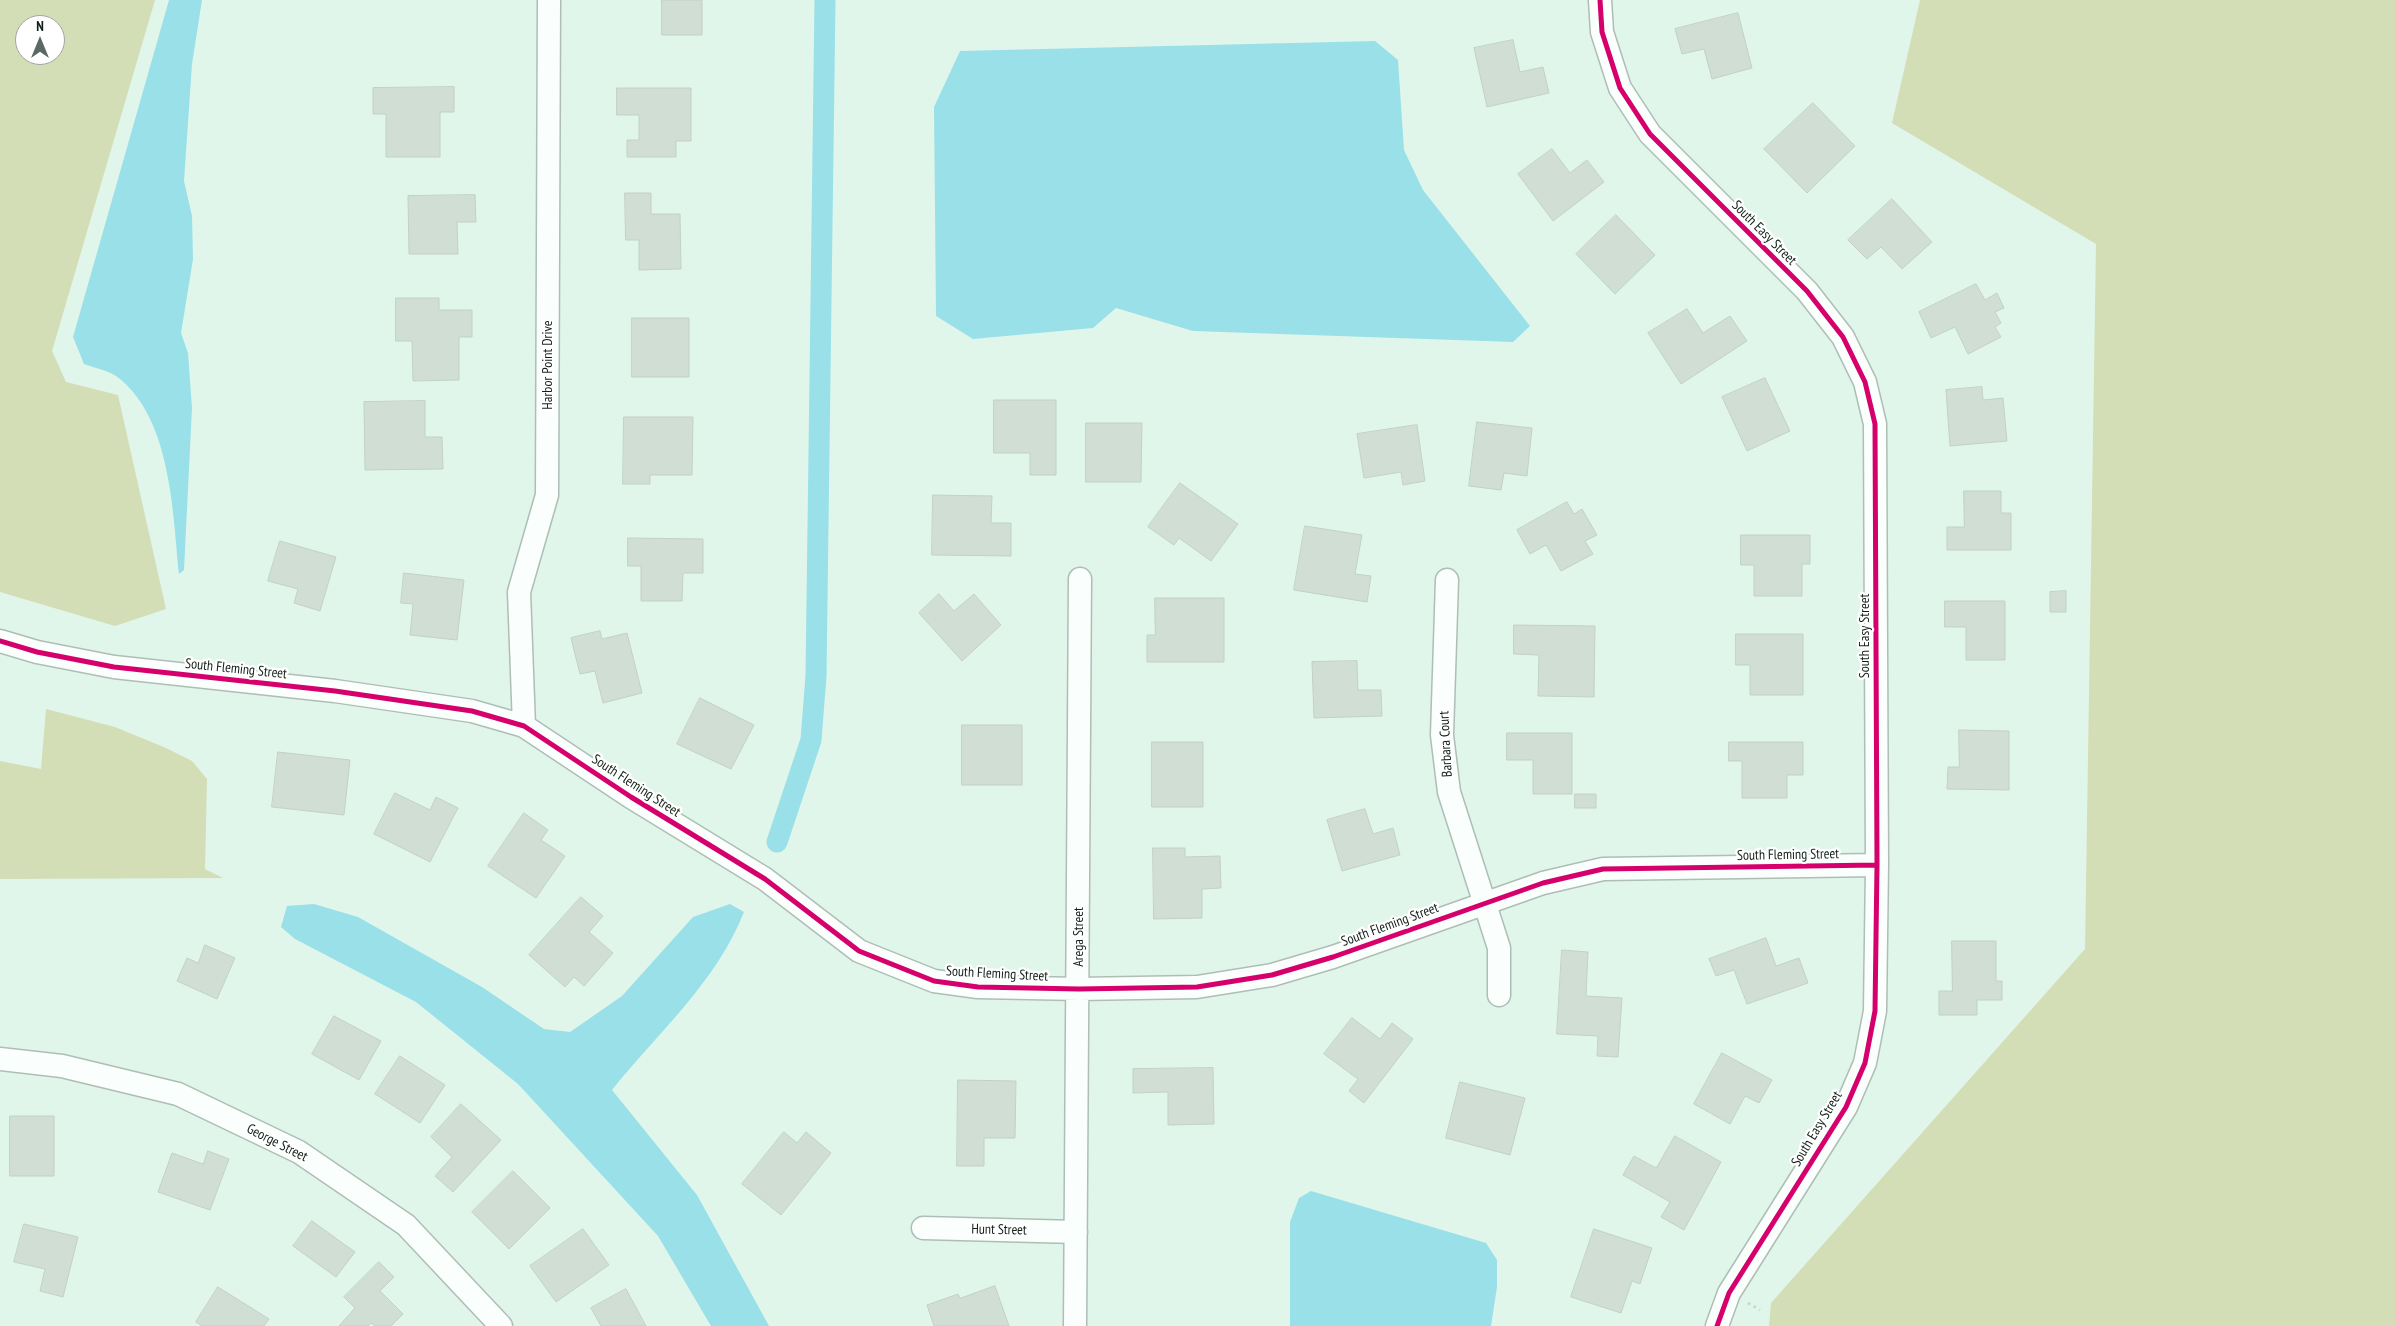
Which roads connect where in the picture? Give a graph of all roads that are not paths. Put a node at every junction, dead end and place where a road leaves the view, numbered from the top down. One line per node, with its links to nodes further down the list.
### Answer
1 (549, 0): 6 (street, Harbor Point Drive)
2 (1600, 0): 7 (street, South Easy Street)
3 (1080, 579): 9 (street, Arega Street)
4 (1448, 580): 8 (street, Barbara Court)
5 (0, 641): 6 (street, South Fleming Street)
6 (524, 726): 9 (street, South Fleming Street)
7 (1877, 865): 8 (street, South Fleming Street); 16 (street, South Easy Street)
8 (1484, 902): 9 (street, South Fleming Street); 10 (street, Barbara Court)
9 (1079, 989): 13 (street, Arega Street)
10 (1499, 995)
11 (0, 1059): 14 (street, George Street)
12 (923, 1228): 13 (street, Hunt Street)
13 (1076, 1232): 15 (street, Arega Street)
14 (500, 1326)
15 (1075, 1326)
16 (1717, 1326)

